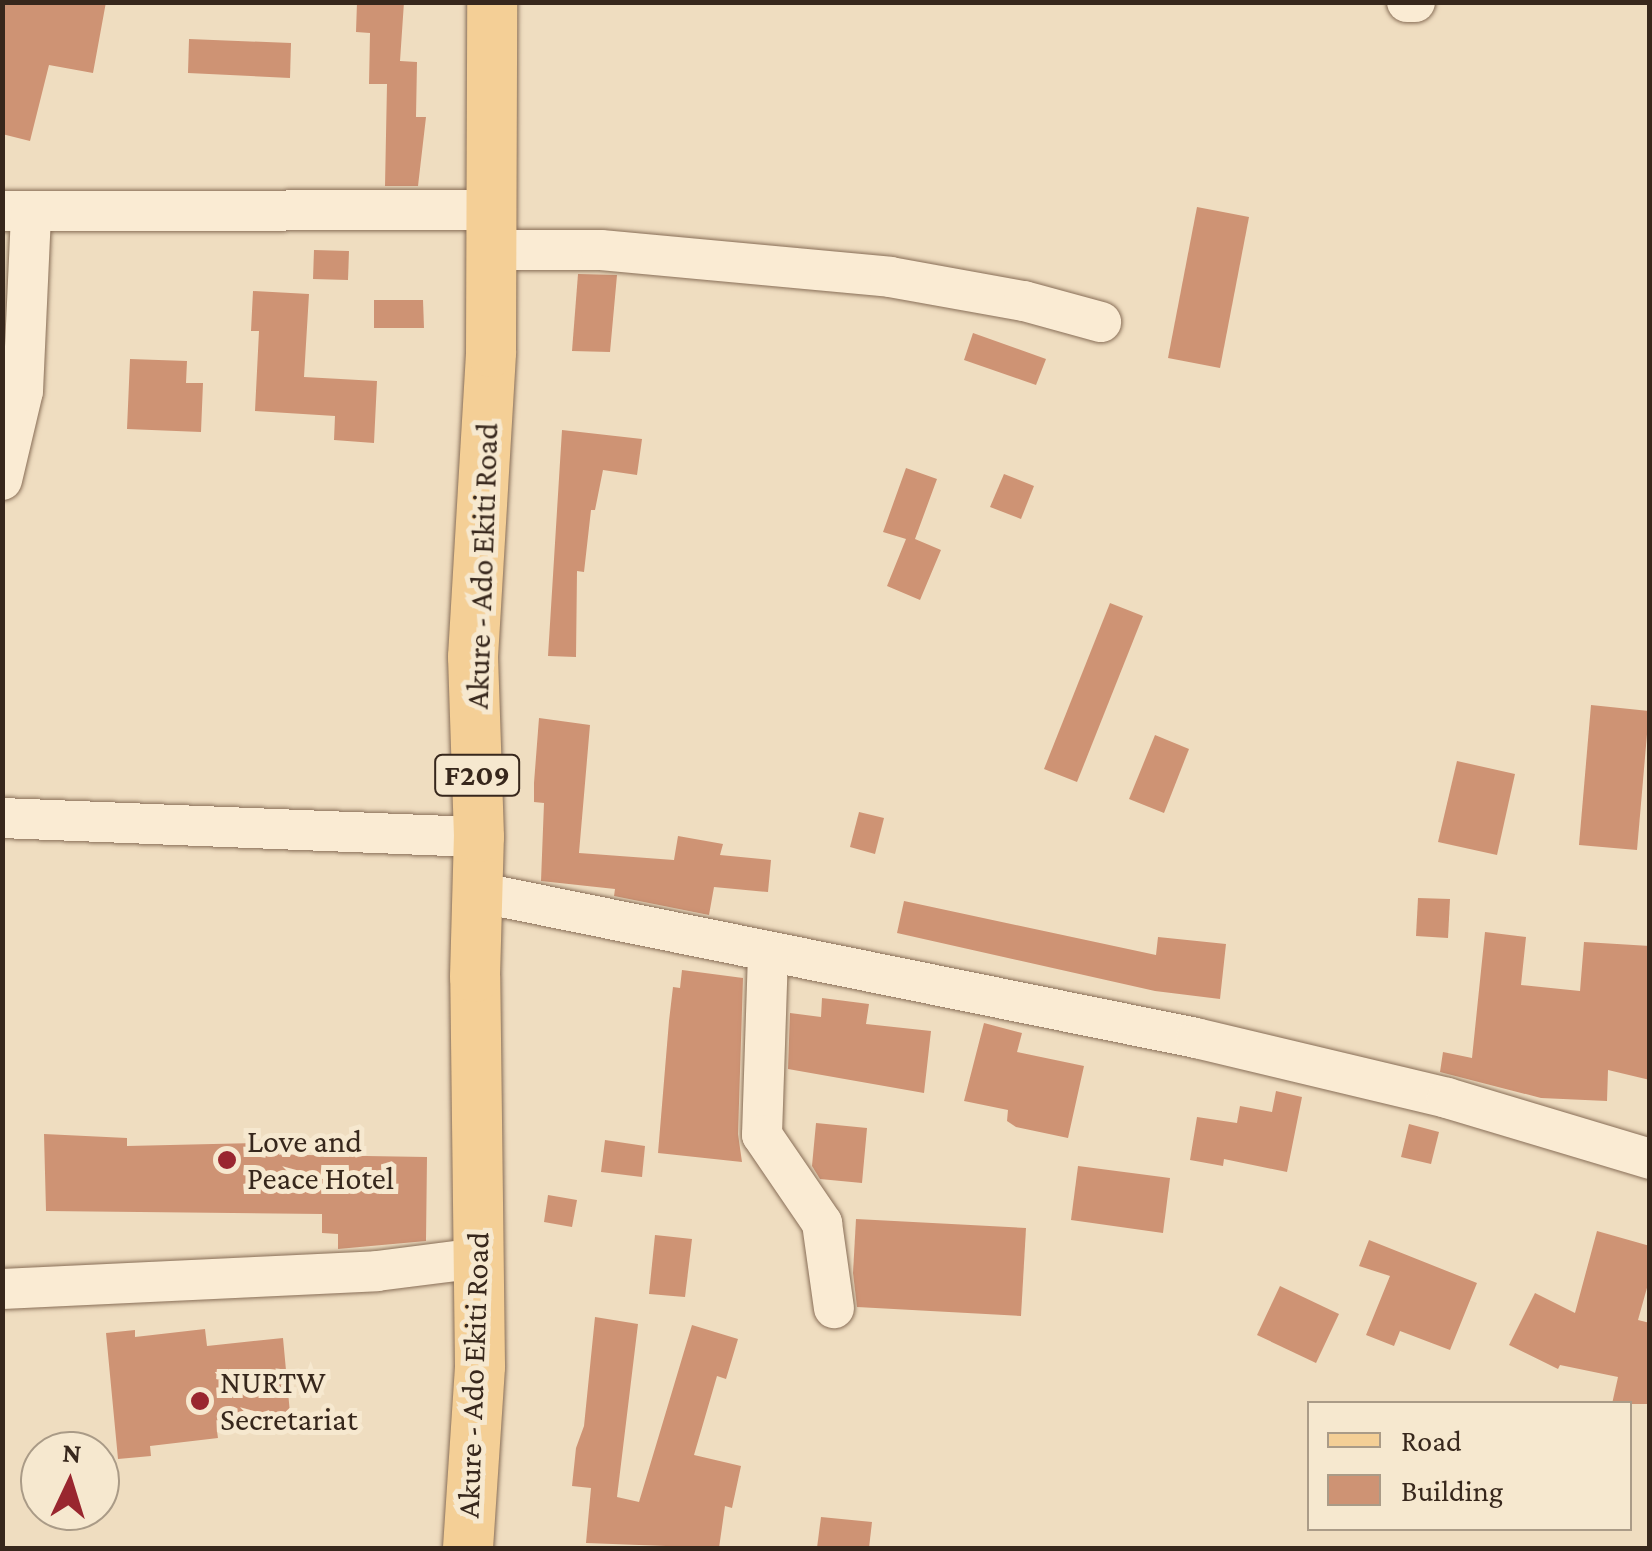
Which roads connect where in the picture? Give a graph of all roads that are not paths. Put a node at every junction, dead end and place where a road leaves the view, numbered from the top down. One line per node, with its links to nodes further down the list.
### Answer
1 (492, 2): 3 (main road, Akure - Ado Ekiti Road / F209)
2 (17, 212): 3 (street); 5 (street)
3 (493, 230): 4 (street); 7 (main road, Akure - Ado Ekiti Road / F209)
4 (1101, 322)
5 (2, 480)
6 (2, 818): 7 (street)
7 (479, 837): 8 (main road, Akure - Ado Ekiti Road / F209)
8 (476, 892): 9 (street); 11 (main road, Akure - Ado Ekiti Road / F209)
9 (768, 954): 10 (street); 13 (street)
10 (1650, 1159)
11 (478, 1258): 12 (street); 14 (main road, Akure - Ado Ekiti Road / F209)
12 (2, 1289)
13 (834, 1308)
14 (468, 1548)

